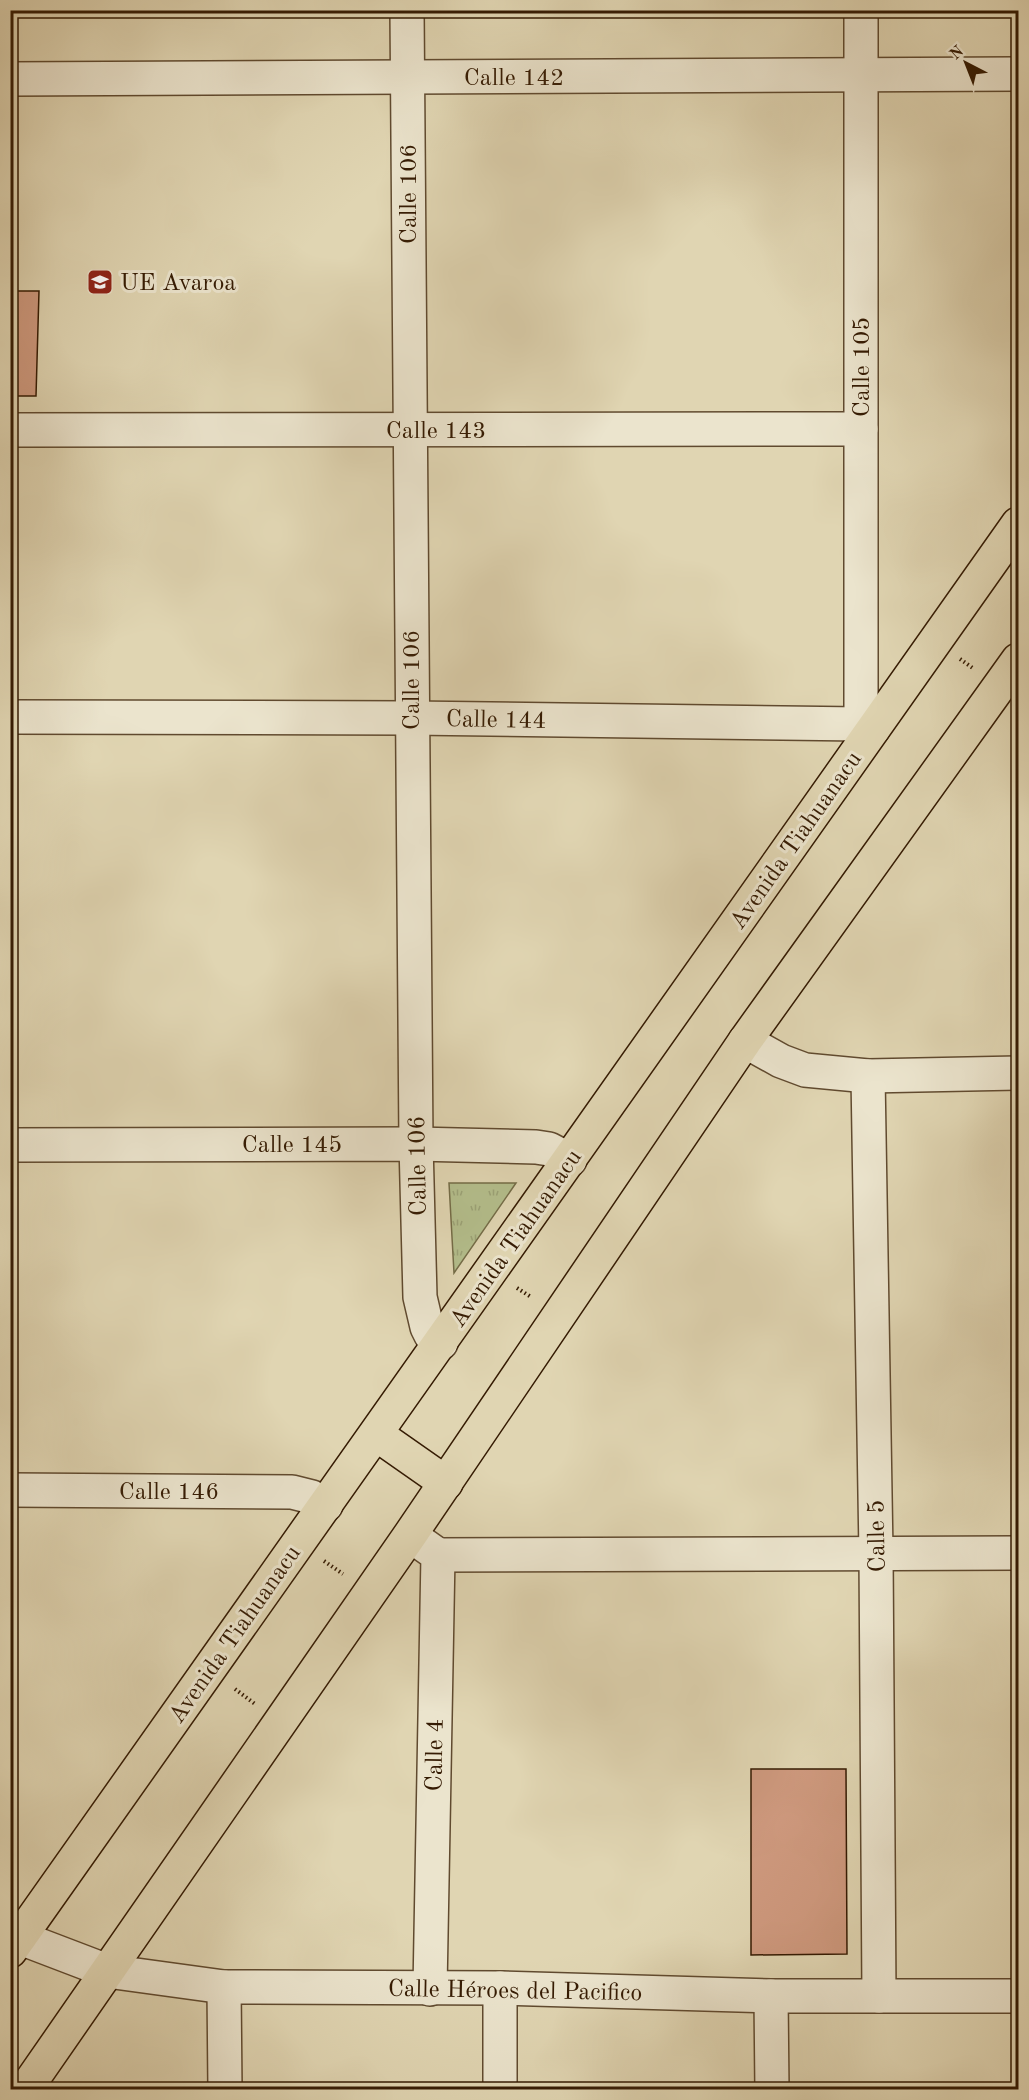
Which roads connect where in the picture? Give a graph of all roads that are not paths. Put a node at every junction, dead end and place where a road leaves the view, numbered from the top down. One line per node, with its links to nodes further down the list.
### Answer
1 (407, 10): 5 (street, Calle 106)
2 (861, 10): 4 (street, Calle 105)
3 (1018, 74): 4 (street, Calle 142)
4 (861, 75): 5 (street, Calle 142); 7 (street, Calle 105)
5 (408, 77): 6 (street, Calle 142); 9 (street, Calle 106)
6 (10, 79)
7 (861, 429): 9 (street, Calle 143); 14 (street, Calle 105)
8 (10, 430): 9 (street, Calle 143)
9 (409, 430): 13 (street, Calle 106)
10 (1018, 524): 14 (main road, Avenida Tiahuanacu)
11 (1018, 660): 15 (main road)
12 (10, 717): 13 (street, Calle 144)
13 (411, 718): 14 (street, Calle 144); 18 (street, Calle 106)
14 (867, 727): 20 (main road, Avenida Tiahuanacu)
15 (745, 1041): 17 (street); 23 (main road)
16 (1018, 1073): 17 (street)
17 (868, 1076): 27 (street, Calle 5)
18 (416, 1144): 19 (street, Calle 145); 20 (street, Calle 145); 21 (street, Calle 106)
19 (10, 1145)
20 (570, 1160): 21 (main road, Avenida Tiahuanacu)
21 (441, 1343): 22 (main road, Avenida Tiahuanacu)
22 (376, 1434): 23 (main road); 25 (main road, Avenida Tiahuanacu)
23 (446, 1483): 26 (main road)
24 (10, 1490): 25 (street, Calle 146)
25 (326, 1505): 30 (main road, Avenida Tiahuanacu)
26 (410, 1535): 29 (street); 31 (main road)
27 (876, 1553): 28 (street); 29 (street); 36 (street, Calle 5)
28 (1018, 1553)
29 (438, 1555): 34 (street, Calle 4)
30 (13, 1941): 31 (street, Calle Héroes del Pacifico)
31 (107, 1971): 32 (street, Calle Héroes del Pacifico); 38 (main road)
32 (224, 1987): 34 (street, Calle Héroes del Pacifico); 39 (street)
33 (500, 1988): 34 (street, Calle Héroes del Pacifico); 35 (street, Calle Héroes del Pacifico); 40 (street)
34 (430, 1989)
35 (771, 1996): 36 (street, Calle Héroes del Pacifico); 41 (street)
36 (879, 1996): 37 (street, Calle Héroes del Pacifico)
37 (1018, 1996)
38 (25, 2090)
39 (225, 2090)
40 (500, 2090)
41 (772, 2090)

